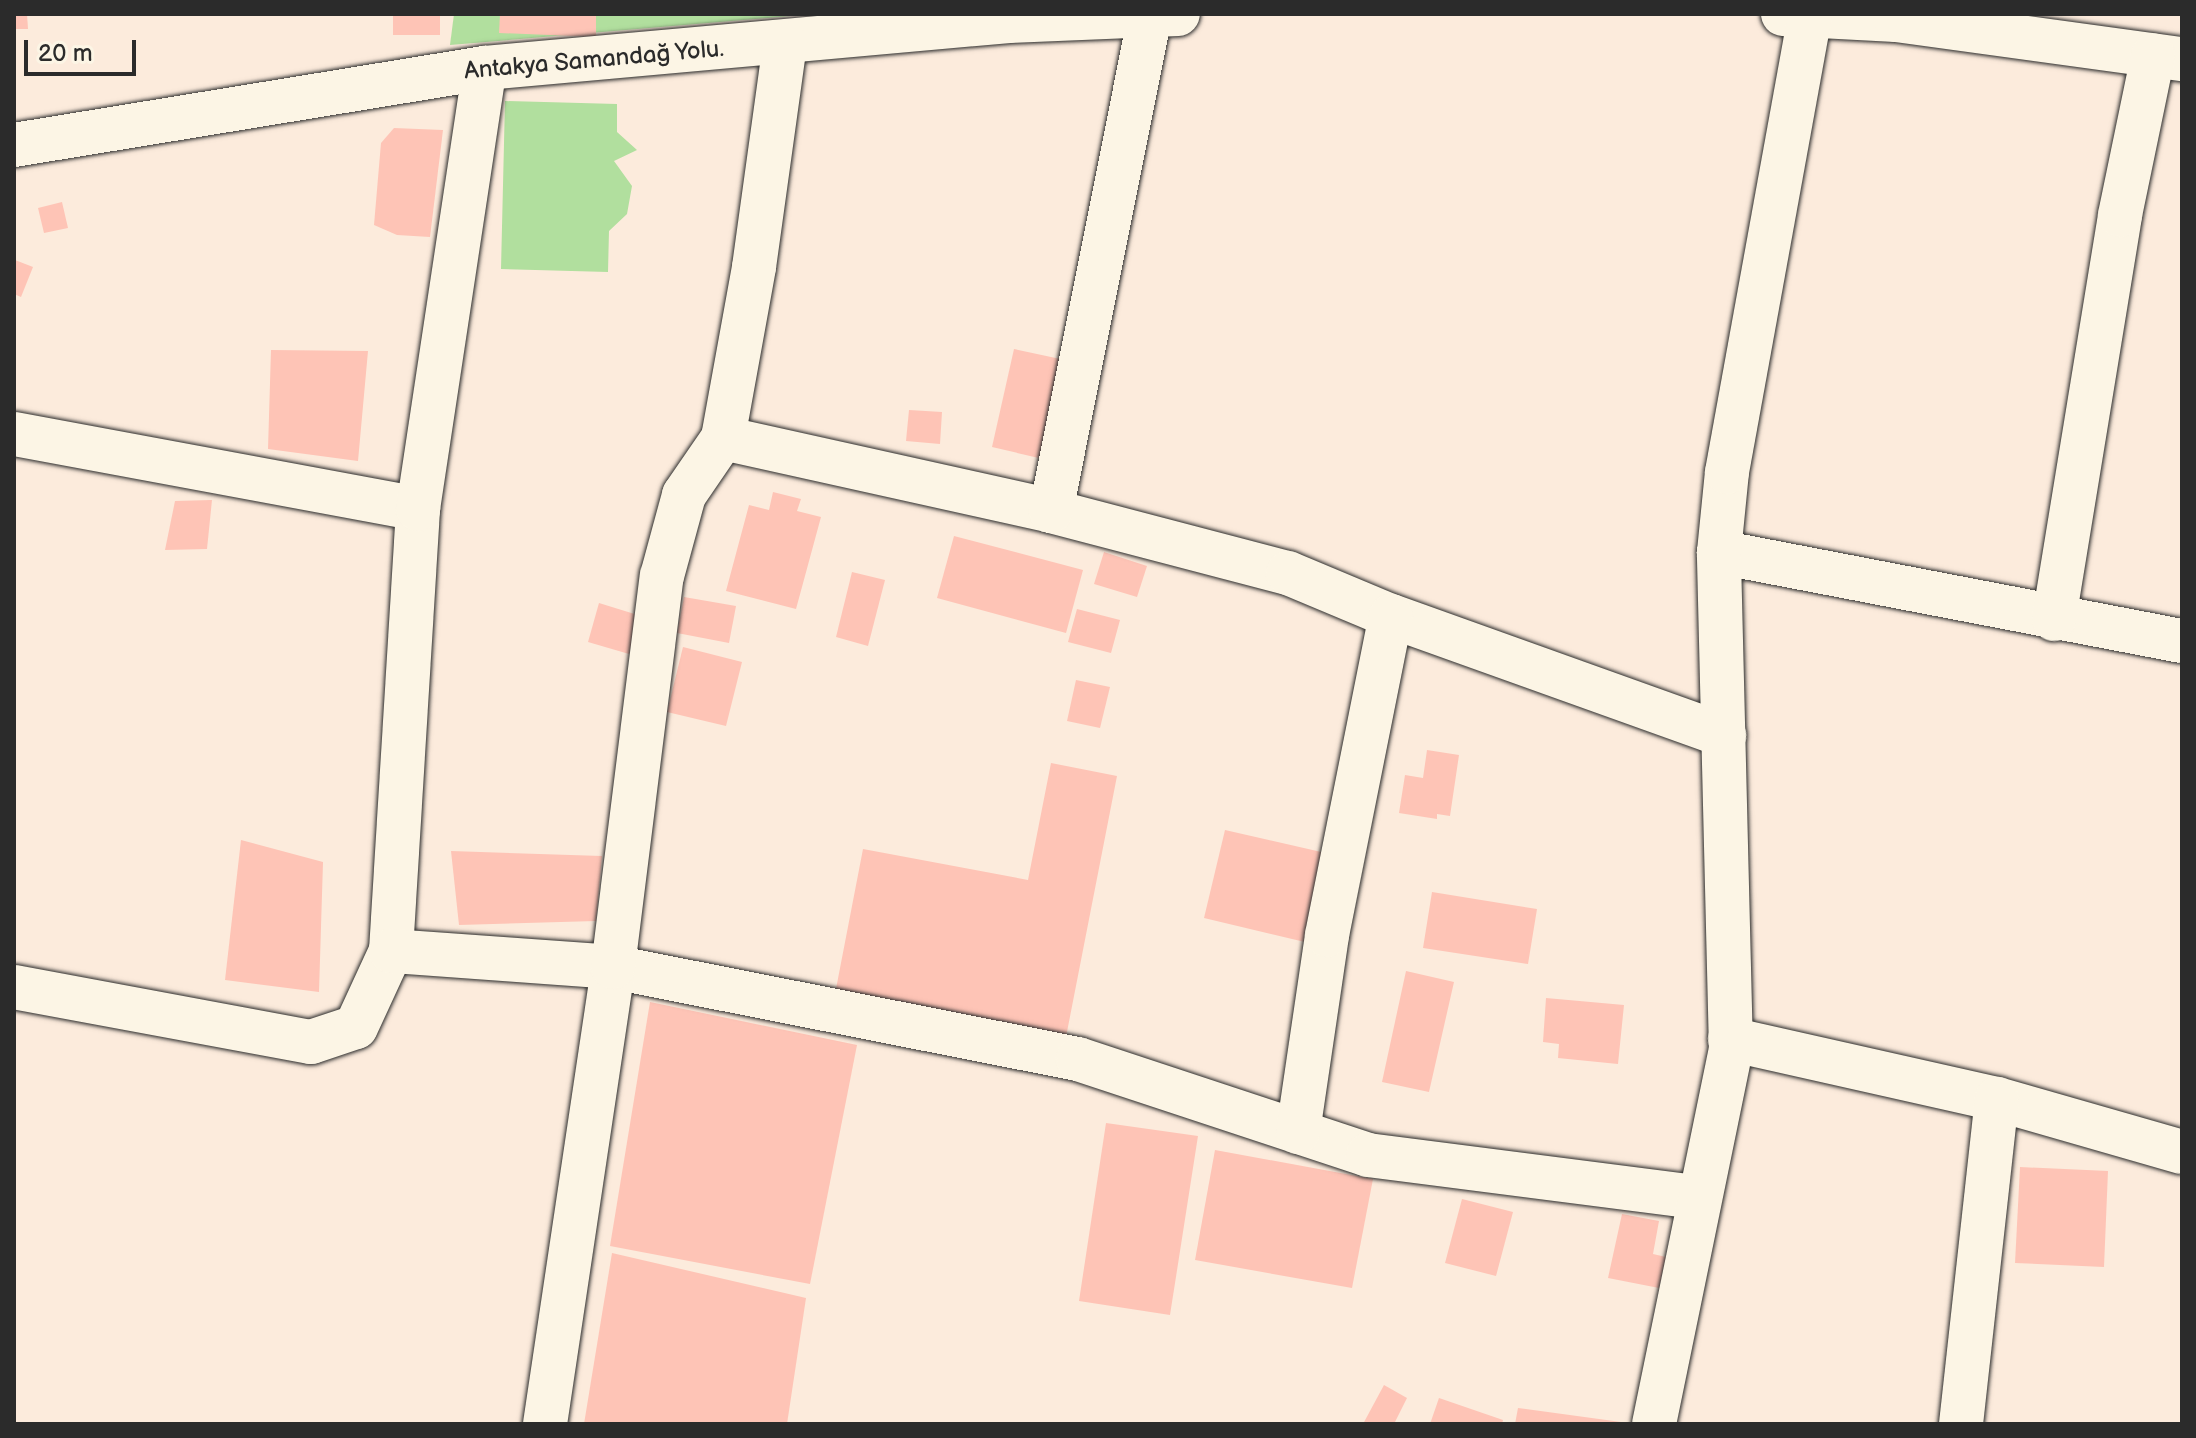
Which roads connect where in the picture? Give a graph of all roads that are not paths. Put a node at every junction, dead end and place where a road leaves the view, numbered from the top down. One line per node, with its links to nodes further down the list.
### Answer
1 (1164, 15): 3 (street, Antakya Samandağ Yolu.); 11 (street)
2 (1797, 15): 5 (street); 12 (street)
3 (1007, 18): 4 (street, Antakya Samandağ Yolu.)
4 (785, 43): 6 (street, Antakya Samandağ Yolu.); 9 (street)
5 (2152, 44): 14 (street)
6 (485, 68): 7 (street, Antakya Samandağ Yolu.); 10 (street)
7 (14, 145)
8 (14, 434): 10 (street)
9 (723, 438): 11 (street); 18 (street)
10 (418, 509): 17 (street)
11 (1051, 511): 13 (street)
12 (1719, 552): 14 (street); 16 (street)
13 (1391, 616): 16 (street); 22 (street)
14 (2054, 619): 15 (street)
15 (2182, 641)
16 (1724, 735): 20 (street)
17 (391, 951): 18 (street); 19 (street)
18 (613, 967): 22 (street); 25 (street)
19 (14, 987)
20 (1730, 1039): 21 (street); 24 (street)
21 (1997, 1099): 23 (street); 27 (street)
22 (1298, 1132): 24 (street)
23 (2182, 1152)
24 (1697, 1197): 26 (street)
25 (545, 1424)
26 (1654, 1424)
27 (1961, 1424)

